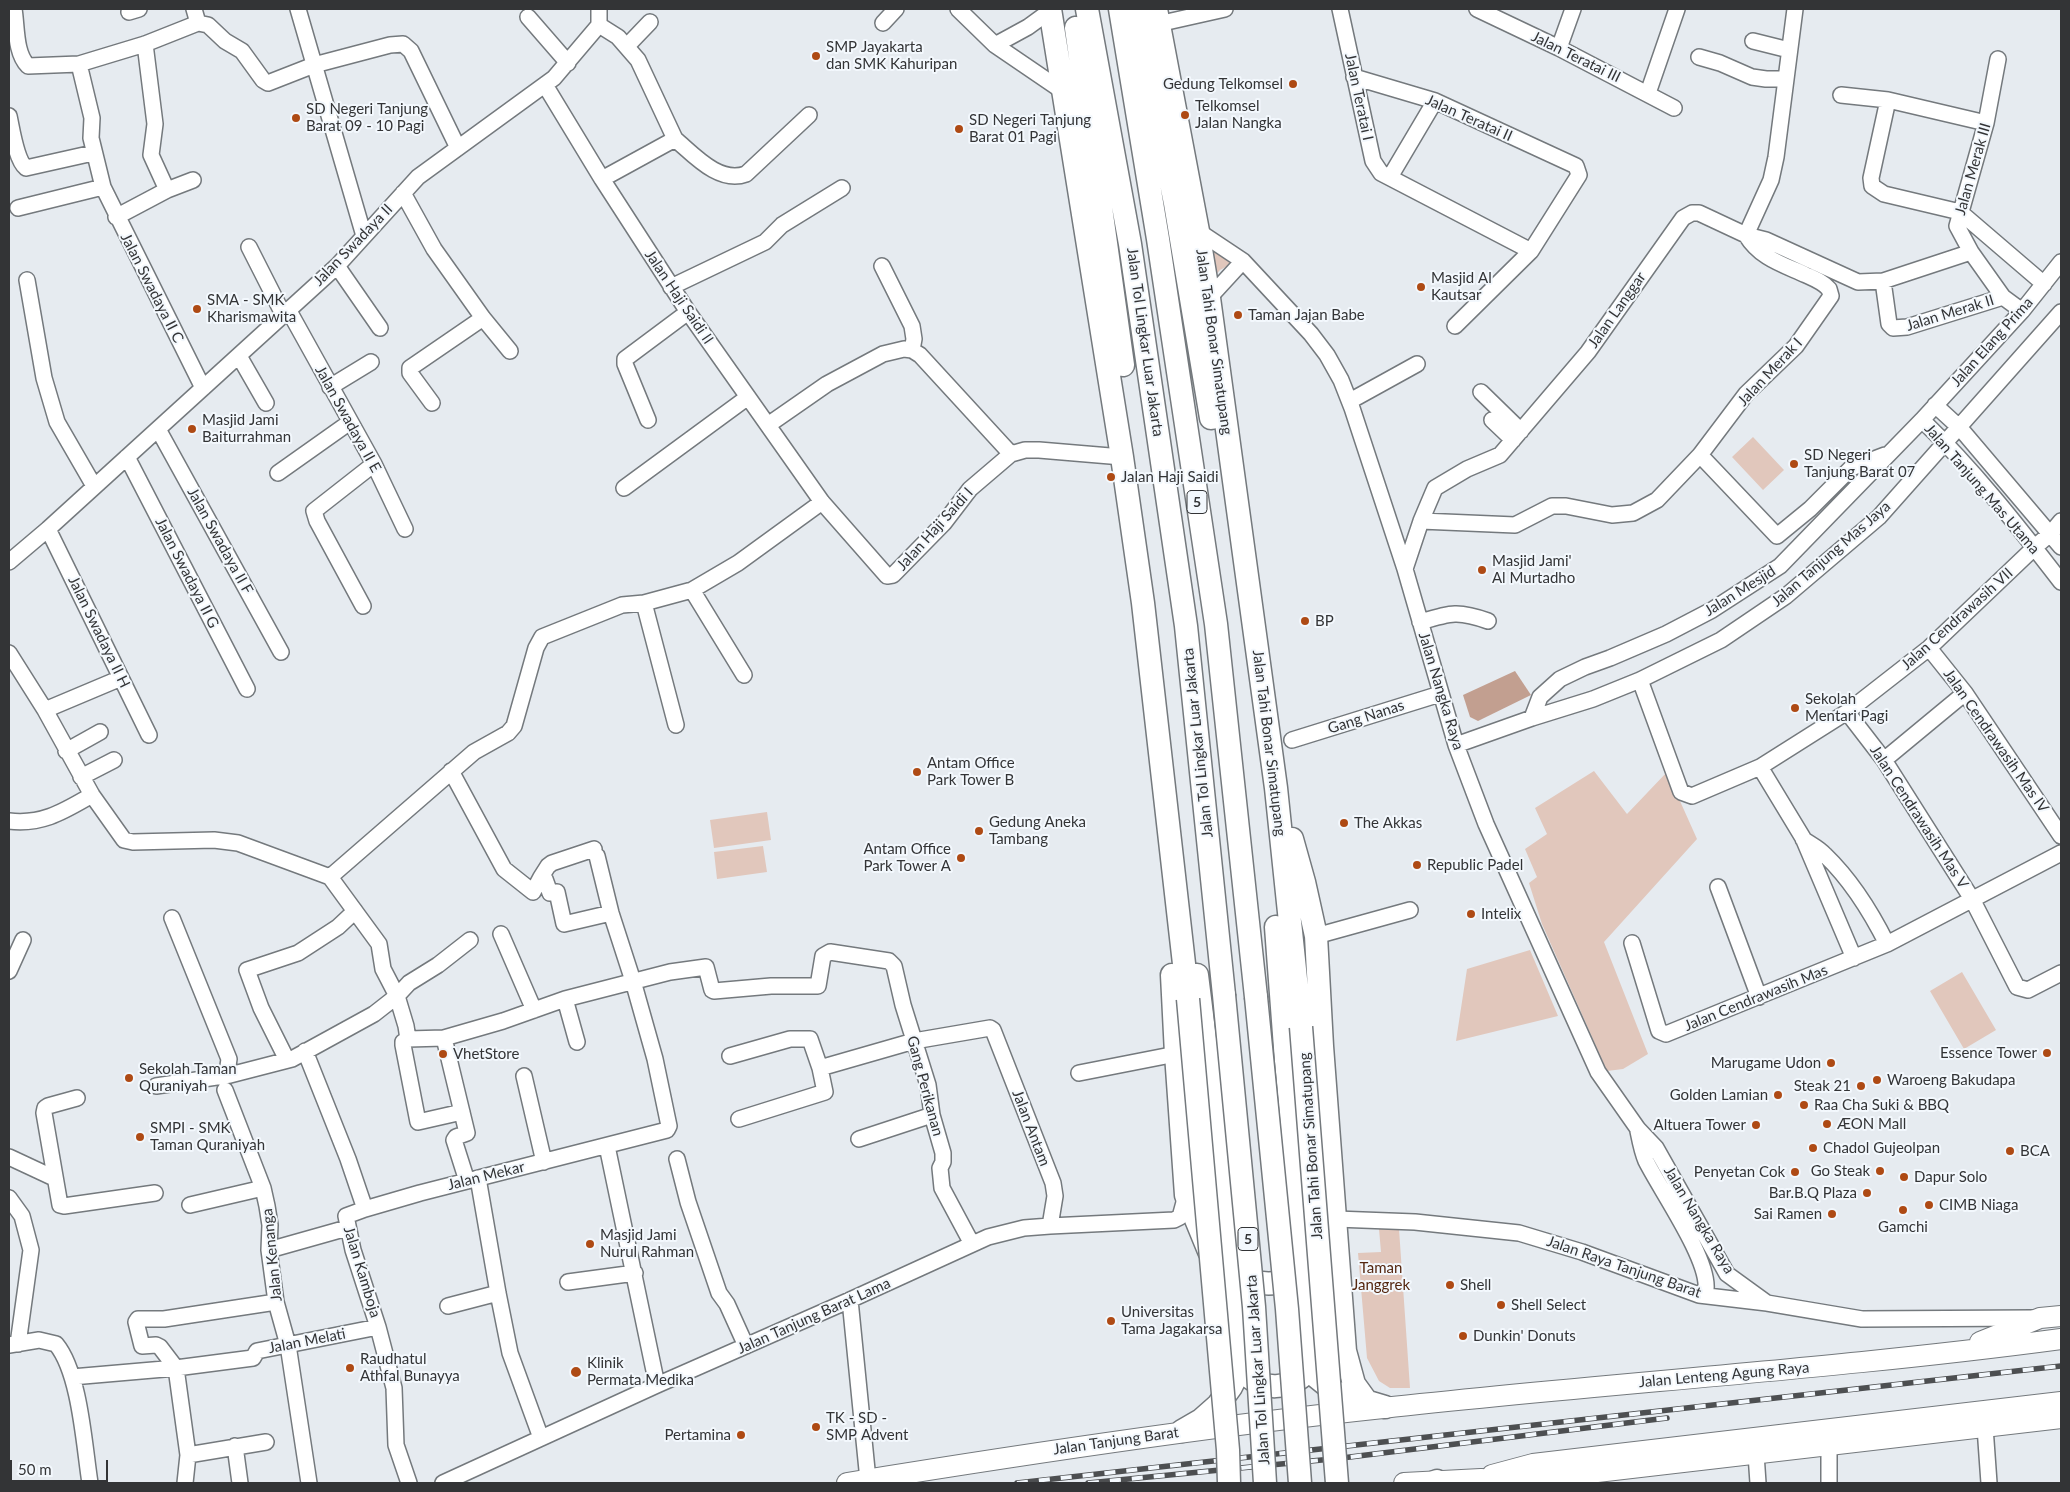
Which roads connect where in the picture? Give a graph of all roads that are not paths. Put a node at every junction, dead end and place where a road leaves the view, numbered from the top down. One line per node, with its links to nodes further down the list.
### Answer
1 (14, 9): 31 (street)
2 (298, 9): 33 (street)
3 (599, 9): 22 (street)
4 (896, 9): 21 (street)
5 (958, 9): 25 (street)
6 (1074, 9): 128 (highway)
7 (1088, 9): 267 (highway, Jalan Tol Lingkar Luar Jakarta / 5, bridge)
8 (1120, 9): 268 (highway, Jalan Tol Lingkar Luar Jakarta / 5, bridge)
9 (1136, 9): 125 (highway)
10 (1225, 9): 17 (street)
11 (1340, 9): 34 (street, Jalan Teratai I)
12 (1477, 9): 27 (street, Jalan Teratai III)
13 (1573, 9): 27 (street)
14 (1678, 9): 38 (street)
15 (1795, 9): 28 (street)
16 (1050, 10): 25 (street); 37 (highway)
17 (1157, 13): 60 (highway, Jalan Tahi Bonar Simatupang)
18 (196, 16): 24 (street); 33 (street)
19 (528, 17): 32 (street)
20 (650, 22): 26 (street)
21 (883, 23)
22 (599, 25): 26 (street); 32 (street, Jalan Swadaya II)
23 (1753, 41): 28 (street)
24 (145, 44): 31 (street); 55 (street)
25 (995, 45): 37 (street)
26 (627, 46): 46 (street)
27 (1559, 48): 38 (street, Jalan Teratai III)
28 (1789, 50): 35 (street)
29 (1699, 57): 35 (street)
30 (1998, 59): 45 (street, Jalan Merak III)
31 (79, 64): 48 (street, Jalan Swadaya II C)
32 (568, 64): 36 (street, Jalan Swadaya II)
33 (314, 65): 47 (street); 62 (street)
34 (1354, 77): 41 (street, Jalan Teratai II); 50 (street, Jalan Teratai I)
35 (1786, 79): 61 (street)
36 (545, 85): 47 (street, Jalan Swadaya II); 51 (street, Jalan Haji Saidi II)
37 (1064, 92): 109 (highway)
38 (1648, 93): 42 (street, Jalan Teratai III)
39 (1841, 95): 40 (street)
40 (1888, 100): 45 (street); 58 (street)
41 (1435, 101): 50 (street); 64 (street, Jalan Teratai II)
42 (1674, 108)
43 (809, 115): 46 (street)
44 (9, 116): 49 (street)
45 (1986, 123): 58 (street, Jalan Merak III)
46 (675, 139): 51 (street)
47 (458, 148): 56 (street, Jalan Swadaya II)
48 (93, 153): 49 (street); 53 (street, Jalan Swadaya II C)
49 (14, 155)
50 (1390, 177): 64 (street, Jalan Teratai I)
51 (602, 179): 73 (street, Jalan Haji Saidi II)
52 (193, 180): 55 (street)
53 (102, 187): 57 (street); 59 (street, Jalan Swadaya II C)
54 (842, 188): 73 (street)
55 (167, 190): 59 (street)
56 (403, 193): 62 (street, Jalan Swadaya II); 80 (street)
57 (18, 208)
58 (1960, 212): 65 (street, Jalan Merak III); 72 (street)
59 (116, 217): 89 (street, Jalan Swadaya II C)
60 (1198, 231): 66 (street, Jalan Nangka Raya); 75 (highway, Jalan Tahi Bonar Simatupang)
61 (1746, 235): 71 (street); 103 (street, Jalan Langgar); 107 (street, Jalan Merak I)
62 (364, 236): 68 (street, Jalan Swadaya II)
63 (249, 247): 79 (street, Jalan Swadaya II E)
64 (1532, 251): 81 (street)
65 (1971, 252): 71 (street); 74 (street, Jalan Merak III)
66 (1243, 261): 75 (street); 92 (street, Jalan Nangka Raya)
67 (2061, 262): 72 (street, Jalan Elang Prima)
68 (337, 266): 79 (street, Jalan Swadaya II); 82 (street)
69 (882, 266): 83 (street)
70 (28, 280): 112 (street)
71 (1883, 281): 74 (street, Jalan Merak II)
72 (2044, 284): 76 (street, Jalan Elang Prima)
73 (671, 287): 77 (street, Jalan Haji Saidi II)
74 (2003, 297): 76 (street, Jalan Merak II)
75 (1209, 298): 125 (highway, Jalan Tahi Bonar Simatupang)
76 (2022, 311): 95 (street, Jalan Elang Prima)
77 (688, 312): 91 (street, Jalan Haji Saidi II); 96 (street)
78 (2061, 312): 101 (street, Jalan Tanjung Mas Jaya)
79 (287, 313): 85 (street, Jalan Swadaya II); 88 (street, Jalan Swadaya II E)
80 (483, 318): 84 (street); 94 (street)
81 (1455, 326)
82 (380, 328)
83 (912, 350): 100 (street); 105 (street)
84 (510, 351)
85 (239, 356): 89 (street, Jalan Swadaya II); 93 (street)
86 (371, 362): 88 (street)
87 (1417, 364): 92 (street)
88 (330, 387): 99 (street, Jalan Swadaya II E)
89 (203, 388): 102 (street, Jalan Swadaya II)
90 (1481, 392): 103 (street)
91 (748, 397): 100 (street, Jalan Haji Saidi II); 113 (street)
92 (1350, 401): 123 (street, Jalan Nangka Raya)
93 (266, 403)
94 (432, 403)
95 (1935, 405): 98 (street, Jalan Elang Prima); 101 (street, Jalan Tanjung Mas Utama)
96 (648, 420)
97 (1492, 420): 103 (street)
98 (1922, 420): 104 (street, Jalan Tanjung Mas Utama); 106 (street, Jalan Mesjid)
99 (350, 422): 110 (street, Jalan Swadaya II E); 111 (street)
100 (768, 425): 114 (street, Jalan Haji Saidi II)
101 (1960, 428): 104 (street, Jalan Tanjung Mas Jaya); 119 (street, Jalan Tanjung Mas Utama)
102 (158, 429): 108 (street, Jalan Swadaya II); 133 (street, Jalan Swadaya II F)
103 (1517, 435): 115 (street, Jalan Langgar)
104 (1946, 443): 120 (street, Jalan Tanjung Mas Utama); 137 (street, Jalan Tanjung Mas Jaya)
105 (1011, 454): 109 (street); 114 (street, Jalan Haji Saidi I)
106 (1889, 454): 107 (street); 143 (street, Jalan Mesjid)
107 (1700, 455): 115 (street)
108 (127, 457): 112 (street, Jalan Swadaya II); 138 (street, Jalan Swadaya II G)
109 (1122, 458): 128 (highway)
110 (374, 464): 118 (street, Jalan Swadaya II E); 129 (street)
111 (278, 473)
112 (94, 486): 117 (street, Jalan Swadaya II)
113 (624, 488)
114 (822, 502): 126 (street)
115 (1421, 521): 123 (street, Jalan Langgar)
116 (2061, 521): 119 (street, Jalan Cendrawasih VII)
117 (48, 529): 122 (street, Jalan Swadaya II); 136 (street, Jalan Swadaya II H)
118 (405, 529)
119 (2051, 533): 120 (street, Jalan Cendrawasih VII); 121 (street, Jalan Tanjung Mas Utama)
120 (2034, 547): 124 (street, Jalan Tanjung Mas Utama); 132 (street, Jalan Cendrawasih VII)
121 (2061, 547)
122 (9, 562)
123 (1405, 569): 131 (street, Jalan Nangka Raya)
124 (2061, 582)
125 (1247, 583): 155 (highway, Jalan Tahi Bonar Simatupang)
126 (692, 590): 127 (street); 135 (street)
127 (644, 603): 144 (street); 153 (street)
128 (1142, 603): 161 (highway)
129 (363, 606)
130 (1488, 621): 131 (street)
131 (1420, 622): 140 (street, Jalan Nangka Raya)
132 (1929, 648): 139 (street, Jalan Cendrawasih Mas IV); 142 (street, Jalan Cendrawasih VII)
133 (281, 652)
134 (9, 653): 141 (street)
135 (744, 675)
136 (121, 678): 141 (street); 146 (street, Jalan Swadaya II H)
137 (1640, 680): 143 (street, Jalan Tanjung Mas Jaya); 152 (street, Jalan Cendrawasih VII)
138 (247, 689)
139 (1965, 693): 151 (street); 158 (street, Jalan Cendrawasih Mas IV)
140 (1440, 694): 147 (street, Gang Nanas); 148 (street, Jalan Nangka Raya)
141 (45, 710): 149 (street)
142 (1847, 712): 151 (street, Jalan Cendrawasih Mas V); 152 (street, Jalan Cendrawasih VII)
143 (1532, 718): 148 (street, Jalan Tanjung Mas Jaya)
144 (676, 726)
145 (100, 732): 149 (street)
146 (149, 735)
147 (1292, 740)
148 (1456, 745): 202 (street, Jalan Nangka Raya)
149 (66, 751): 154 (street)
150 (114, 760): 154 (street)
151 (1884, 760): 165 (street, Jalan Cendrawasih Mas V)
152 (1760, 767): 159 (street)
153 (451, 771): 162 (street); 163 (street)
154 (81, 777): 156 (street)
155 (1276, 788): 171 (highway); 222 (highway); 269 (highway, Jalan Tahi Bonar Simatupang, bridge)
156 (92, 796): 157 (street); 162 (street)
157 (9, 821)
158 (2061, 836)
159 (1802, 838): 175 (street); 176 (street)
160 (2061, 853): 165 (street, Jalan Cendrawasih Mas)
161 (1172, 859): 189 (highway); 221 (highway); 266 (highway, bridge)
162 (330, 876): 167 (street)
163 (541, 878): 168 (street); 168 (street)
164 (1718, 887): 181 (street)
165 (1972, 899): 175 (street, Jalan Cendrawasih Mas); 178 (street, Jalan Cendrawasih Mas V)
166 (1410, 910): 171 (street)
167 (355, 911): 180 (street); 191 (street)
168 (611, 913): 179 (street)
169 (172, 918): 194 (street)
170 (501, 934): 183 (street)
171 (1316, 936): 216 (highway)
172 (24, 940): 177 (street)
173 (470, 940): 180 (street)
174 (1632, 944): 181 (street, Jalan Cendrawasih Mas)
175 (1887, 944): 176 (street, Jalan Cendrawasih Mas)
176 (1854, 958): 181 (street, Jalan Cendrawasih Mas)
177 (9, 971)
178 (2061, 973)
179 (633, 981): 182 (street); 186 (street, Gang Perikanan); 204 (street, Jalan Mekar)
180 (397, 996): 185 (street); 188 (street)
181 (1759, 997)
182 (565, 999): 183 (street); 187 (street)
183 (534, 1010): 184 (street)
184 (444, 1038): 185 (street); 199 (street)
185 (408, 1039): 199 (street)
186 (914, 1041): 192 (street); 200 (street, Gang Perikanan); 217 (street, Jalan Antam)
187 (576, 1042)
188 (305, 1051): 191 (street); 215 (street, Jalan Kamboja)
189 (1176, 1054): 193 (street); 212 (highway)
190 (730, 1056): 192 (street)
191 (287, 1060): 194 (street)
192 (820, 1068): 201 (street)
193 (1079, 1073)
194 (230, 1075): 196 (street)
195 (524, 1076): 207 (street)
196 (156, 1086)
197 (226, 1090): 210 (street, Jalan Kenanga)
198 (77, 1098): 208 (street)
199 (462, 1112): 209 (street)
200 (932, 1115): 203 (street); 219 (street, Gang Perikanan)
201 (739, 1119)
202 (1638, 1129): 226 (street, Jalan Nangka Raya); 229 (street, Jalan Nangka Raya)
203 (859, 1139)
204 (607, 1146): 207 (street, Jalan Mekar); 223 (street)
205 (9, 1157): 208 (street)
206 (677, 1159): 238 (street)
207 (544, 1162): 209 (street, Jalan Mekar)
208 (54, 1178): 211 (street)
209 (473, 1180): 215 (street, Jalan Mekar); 225 (street)
210 (262, 1188): 214 (street); 220 (street, Jalan Kenanga)
211 (155, 1193)
212 (1186, 1195): 217 (street, Jalan Tanjung Barat Lama); 234 (highway)
213 (9, 1198): 236 (street)
214 (190, 1205)
215 (364, 1209): 218 (street, Jalan Kamboja)
216 (1336, 1219): 226 (street, Jalan Raya Tanjung Barat); 246 (highway)
217 (1050, 1226): 219 (street, Jalan Tanjung Barat Lama)
218 (348, 1228): 220 (street); 233 (street, Jalan Kamboja)
219 (972, 1244): 227 (street, Jalan Tanjung Barat Lama)
220 (269, 1250): 228 (street, Jalan Kenanga)
221 (1232, 1254): 222 (highway); 234 (highway)
222 (1304, 1259): 242 (highway)
223 (635, 1273): 224 (street); 244 (street)
224 (568, 1282)
225 (498, 1294): 230 (street); 250 (street)
226 (1699, 1294): 229 (street, Jalan Raya Tanjung Barat)
227 (850, 1300): 238 (street, Jalan Tanjung Barat Lama); 257 (street)
228 (276, 1302): 237 (street, Jalan Kenanga); 241 (street)
229 (1767, 1303): 232 (street, Jalan Raya Tanjung Barat)
230 (448, 1306)
231 (2061, 1316): 232 (main road, Jalan Raya Tanjung Barat)
232 (2040, 1318): 239 (main road)
233 (378, 1327): 237 (street, Jalan Melati); 263 (street, Jalan Kamboja)
234 (1237, 1333): 240 (highway)
235 (2061, 1339): 239 (main road, Jalan Lenteng Agung Raya)
236 (13, 1345): 243 (street)
237 (288, 1345): 241 (street, Jalan Melati); 262 (street, Jalan Kenanga)
238 (746, 1346): 244 (street, Jalan Tanjung Barat Lama)
239 (1946, 1354): 246 (main road, Jalan Lenteng Agung Raya)
240 (1241, 1367): 242 (highway); 249 (highway)
241 (176, 1368): 243 (street); 255 (street)
242 (1309, 1371): 246 (highway)
243 (72, 1377): 259 (street)
244 (657, 1384): 250 (street, Jalan Tanjung Barat Lama)
245 (2061, 1402): 256 (main road)
246 (1376, 1404): 249 (main road, Jalan Tanjung Barat)
247 (2061, 1418): 248 (main road)
248 (1985, 1427): 252 (main road); 273 (street)
249 (1182, 1431): 257 (main road, Jalan Tanjung Barat)
250 (541, 1438): 264 (street, Jalan Tanjung Barat Lama)
251 (266, 1442): 253 (street)
252 (1829, 1445): 254 (main road); 272 (street)
253 (235, 1446): 255 (street); 261 (street)
254 (1756, 1454): 256 (main road); 271 (street)
255 (188, 1455): 260 (street)
256 (1481, 1479): 258 (main road)
257 (868, 1480): 265 (main road, Jalan Tanjung Barat)
258 (1434, 1482): 270 (main road)
259 (90, 1483)
260 (185, 1483)
261 (240, 1483)
262 (309, 1483)
263 (409, 1483)
264 (443, 1483)
265 (847, 1483)
266 (1228, 1483)
267 (1265, 1483)
268 (1300, 1483)
269 (1337, 1483)
270 (1404, 1483)
271 (1758, 1483)
272 (1829, 1483)
273 (1989, 1483)

